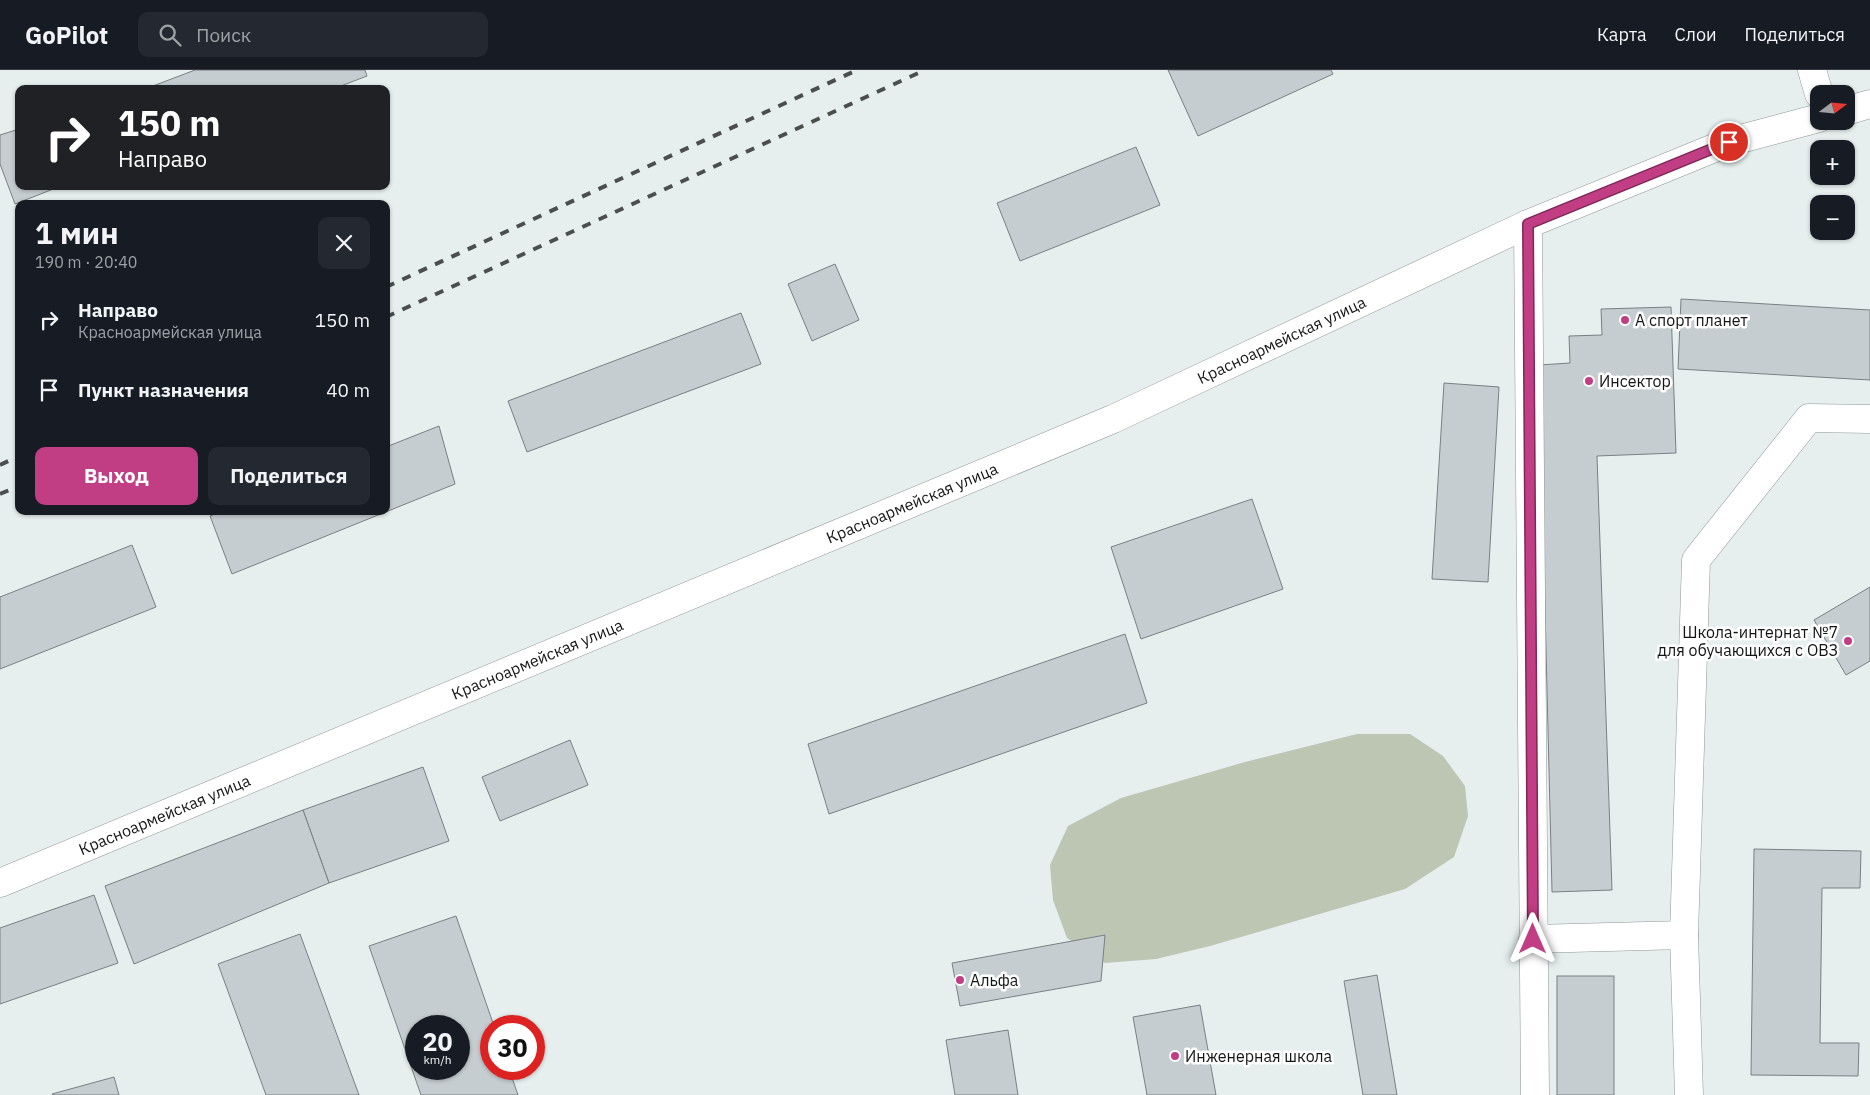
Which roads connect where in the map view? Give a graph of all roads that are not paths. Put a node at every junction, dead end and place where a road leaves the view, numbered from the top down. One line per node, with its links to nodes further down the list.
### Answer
1 (1812, 70): 2 (street)
2 (1816, 85)
3 (1870, 104): 4 (street)
4 (1855, 108)
5 (1810, 120): 6 (street, Красноармейская улица)
6 (1528, 224): 8 (street, Красноармейская улица); 10 (street)
7 (1870, 419): 9 (street)
8 (0, 883)
9 (1684, 935): 10 (street); 12 (street)
10 (1533, 939): 11 (street)
11 (1534, 1095)
12 (1688, 1095)

